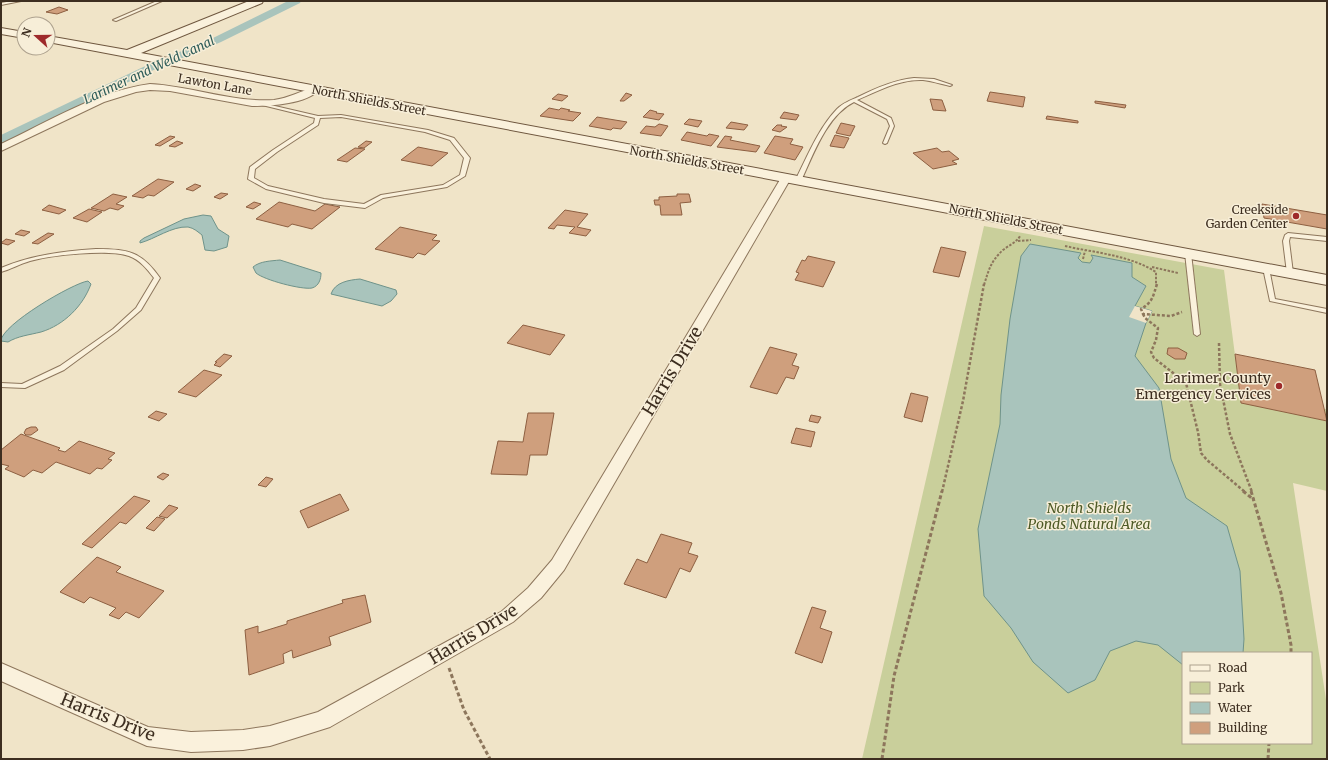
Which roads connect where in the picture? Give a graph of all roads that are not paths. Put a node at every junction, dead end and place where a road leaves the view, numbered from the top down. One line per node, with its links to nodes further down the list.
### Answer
1 (19, 1): 4 (lane)
2 (160, 1): 5 (lane)
3 (258, 1): 9 (main road)
4 (1, 4)
5 (115, 20)
6 (4, 33): 7 (main road)
7 (16, 34)
8 (56, 40): 9 (main road, North Shields Street)
9 (128, 54): 11 (main road, North Shields Street)
10 (950, 85): 12 (lane)
11 (315, 90): 13 (street, Lawton Lane); 17 (main road, North Shields Street)
12 (853, 100): 15 (lane); 17 (lane)
13 (264, 104): 14 (lane); 16 (street, Lawton Lane)
14 (318, 117): 14 (lane)
15 (885, 143)
16 (1, 148)
17 (792, 180): 19 (main road, North Shields Street); 27 (street, Harris Drive)
18 (1327, 239): 22 (lane)
19 (1188, 253): 20 (main road, North Shields Street); 25 (lane)
20 (1266, 268): 22 (main road, North Shields Street); 24 (lane)
21 (1, 270): 26 (lane)
22 (1290, 273): 23 (main road, North Shields Street)
23 (1327, 280)
24 (1327, 311)
25 (1197, 334)
26 (1, 385)
27 (1, 672)

